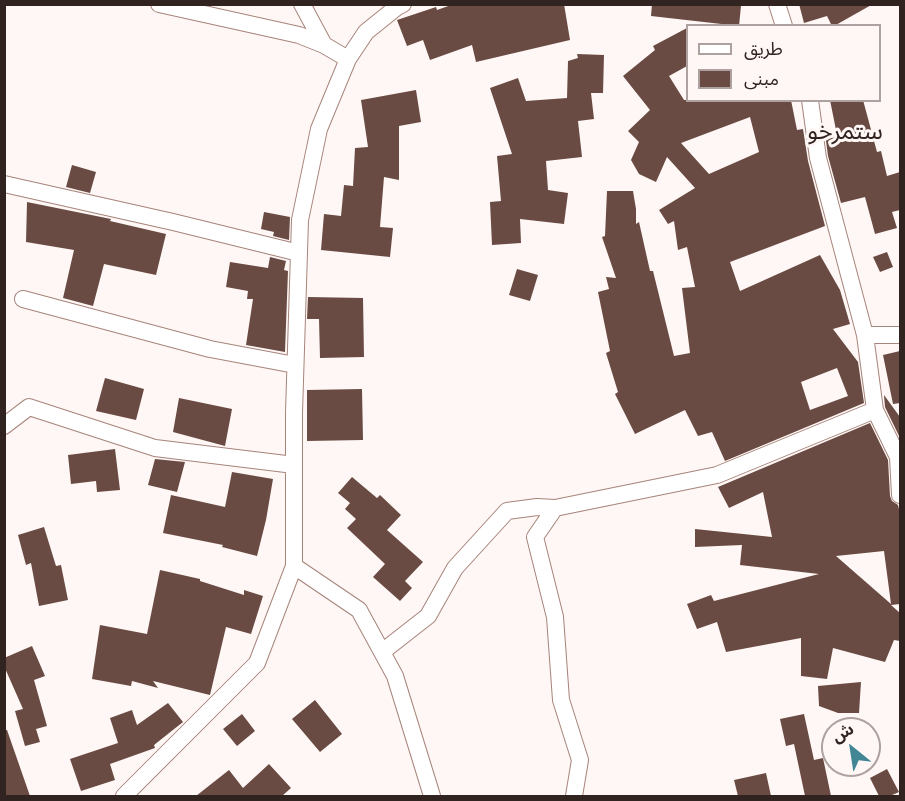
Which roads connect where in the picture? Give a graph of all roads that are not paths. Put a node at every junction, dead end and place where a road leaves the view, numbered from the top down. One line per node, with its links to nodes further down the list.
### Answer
1 (159, 4): 6 (street)
2 (302, 4): 6 (street)
3 (403, 4): 7 (street)
4 (777, 4): 5 (street)
5 (783, 24)
6 (324, 45): 7 (street)
7 (348, 58): 10 (street)
8 (810, 102): 12 (street)
9 (4, 184): 10 (street)
10 (299, 253): 14 (street)
11 (23, 299): 14 (street)
12 (866, 335): 13 (street); 15 (street)
13 (900, 335)
14 (295, 365): 17 (street)
15 (875, 410): 18 (street); 19 (street)
16 (4, 426): 17 (street)
17 (294, 465): 20 (street)
18 (900, 495)
19 (555, 508): 21 (street); 24 (street)
20 (294, 566): 21 (street); 22 (street)
21 (382, 652): 23 (street)
22 (124, 796)
23 (432, 796)
24 (574, 796)

